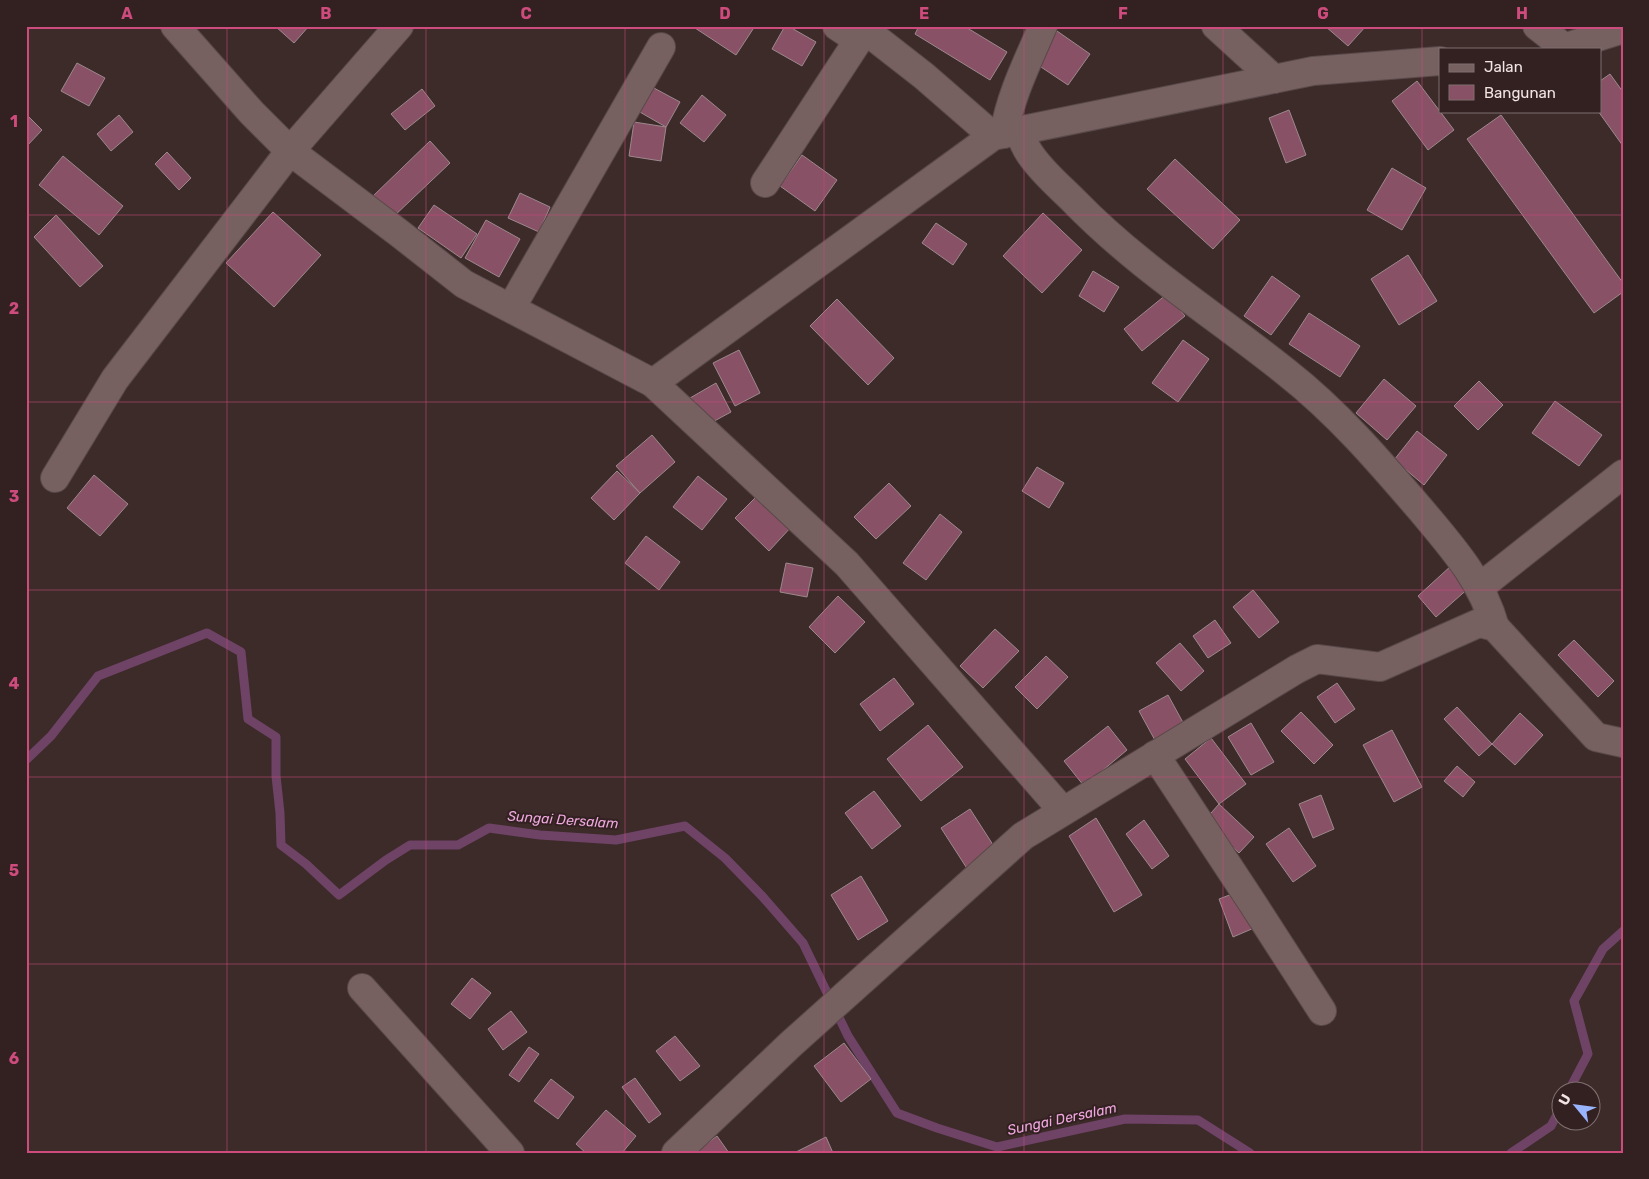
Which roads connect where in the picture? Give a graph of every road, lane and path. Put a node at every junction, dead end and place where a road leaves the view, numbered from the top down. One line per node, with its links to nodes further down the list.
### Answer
1 (175, 26): 13 (street)
2 (399, 26): 13 (street)
3 (1043, 26): 12 (street)
4 (1216, 26): 11 (street)
5 (1537, 26): 9 (street)
6 (857, 30): 12 (street); 14 (street)
7 (1621, 32): 9 (street)
8 (661, 47): 15 (street)
9 (1562, 48)
10 (1439, 61): 11 (street)
11 (1274, 79): 12 (street)
12 (1005, 133): 16 (street); 19 (street)
13 (290, 152): 15 (street); 18 (street)
14 (766, 182)
15 (511, 308): 16 (street)
16 (653, 383): 23 (street)
17 (1623, 474): 19 (street)
18 (55, 478)
19 (1480, 587): 20 (street)
20 (1494, 627): 21 (street); 22 (street)
21 (1623, 743)
22 (1155, 755): 23 (street); 25 (street)
23 (1063, 811): 27 (street)
24 (362, 988): 26 (street)
25 (1322, 1011)
26 (510, 1153)
27 (676, 1153)

